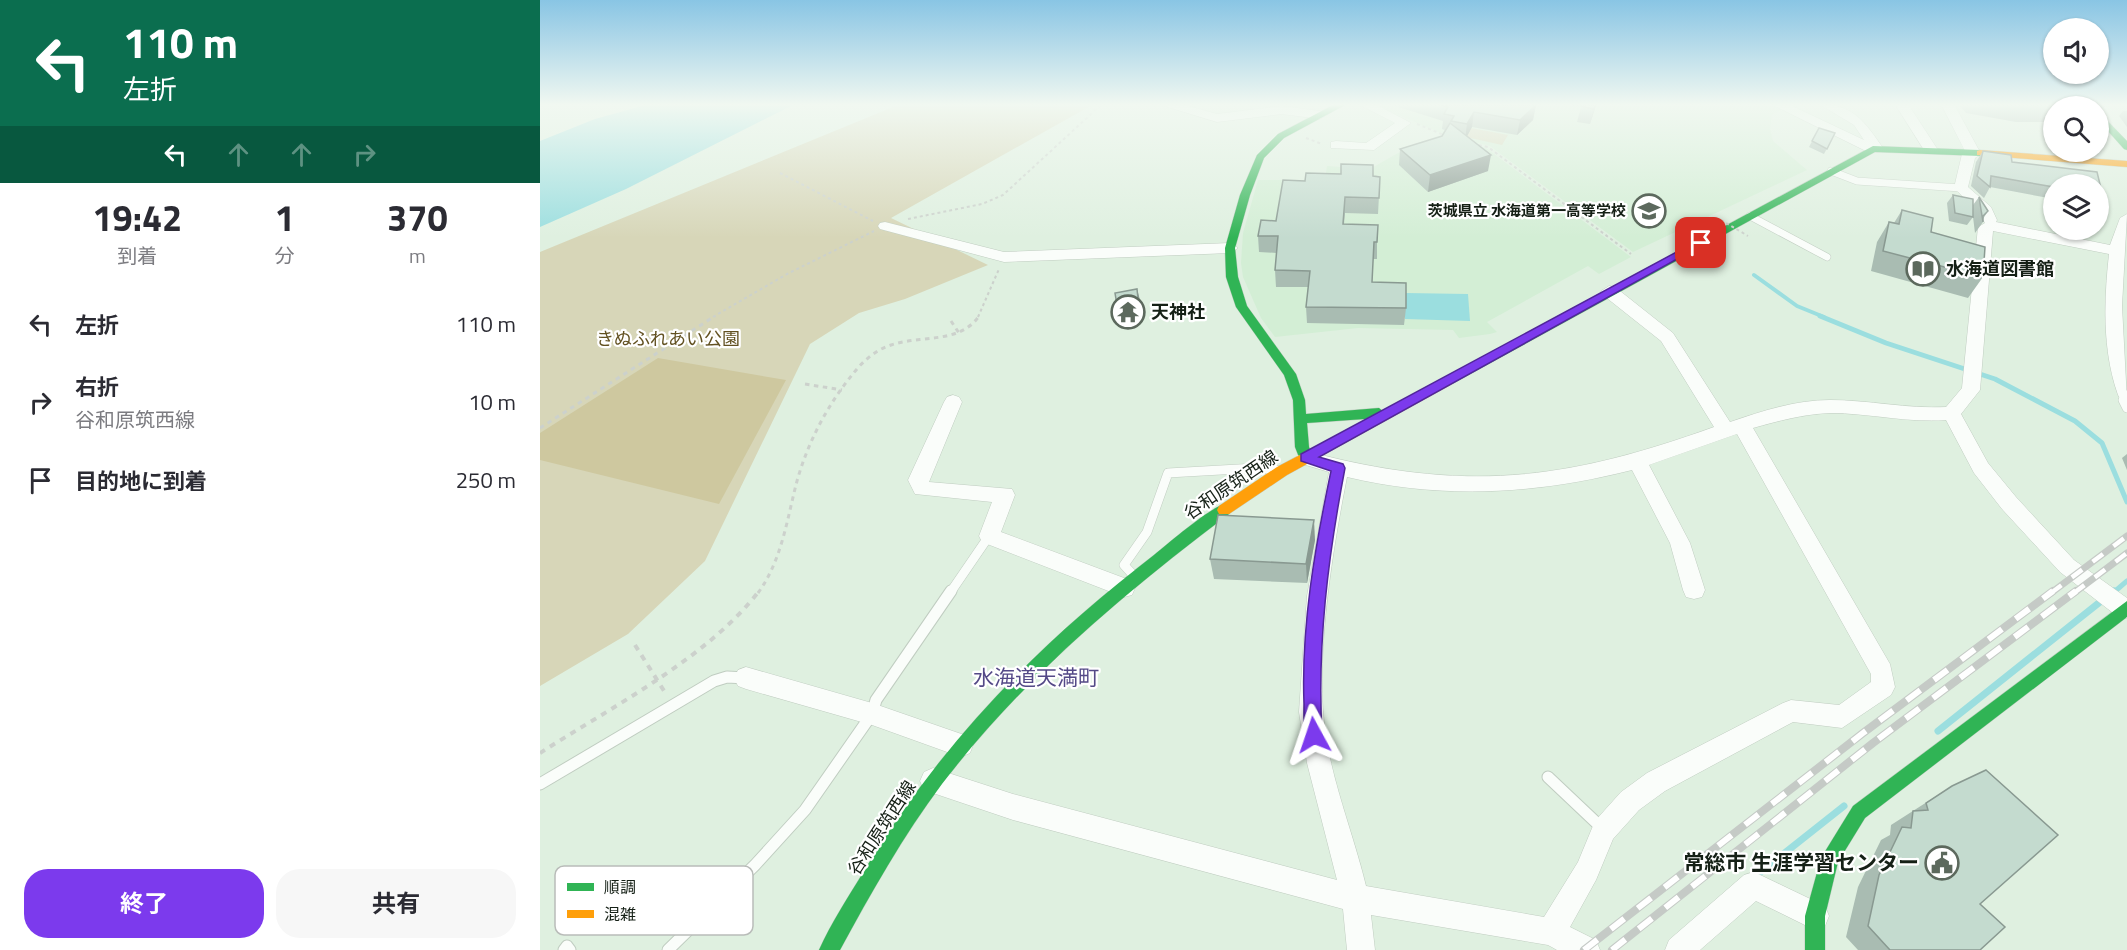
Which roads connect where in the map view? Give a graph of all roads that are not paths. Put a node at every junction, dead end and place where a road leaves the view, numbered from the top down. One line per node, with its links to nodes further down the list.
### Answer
1 (1269, 148): 13 (main road)
2 (1968, 148): 5 (street)
3 (1874, 149): 4 (main road, 谷和原筑西線); 7 (main road, 谷和原筑西線)
4 (1930, 150): 5 (main road, 谷和原筑西線)
5 (1971, 154): 6 (main road, 谷和原筑西線); 8 (street)
6 (2127, 164)
7 (1830, 171): 8 (lane); 9 (main road, 谷和原筑西線)
8 (1961, 188): 12 (street)
9 (1750, 216): 15 (lane); 16 (main road, 谷和原筑西線)
10 (2127, 219): 14 (street)
11 (885, 226): 13 (street)
12 (1992, 226): 14 (street); 20 (street)
13 (1230, 248): 21 (main road)
14 (2118, 251): 17 (street)
15 (1827, 257)
16 (1609, 291): 19 (main road, 谷和原筑西線); 22 (street)
17 (2127, 400)
18 (953, 402): 27 (street)
19 (1395, 410): 21 (main road); 23 (main road, 谷和原筑西線)
20 (1951, 413): 22 (street); 30 (street)
21 (1302, 419): 23 (main road)
22 (1734, 428): 24 (street); 37 (street)
23 (1306, 458): 25 (street); 26 (main road, 谷和原筑西線)
24 (1637, 460): 25 (street); 29 (street)
25 (1339, 468): 39 (street)
26 (1282, 471): 28 (main road, 谷和原筑西線); 28 (lane)
27 (989, 536): 28 (street); 32 (lane)
28 (1130, 582): 33 (main road, 谷和原筑西線)
29 (1694, 590)
30 (2126, 609): 40 (main road)
31 (746, 678): 32 (street); 36 (lane)
32 (872, 714): 33 (street); 38 (lane)
33 (961, 745): 35 (main road, 谷和原筑西線)
34 (1548, 777): 37 (lane)
35 (933, 781): 39 (street); 46 (main road, 谷和原筑西線)
36 (540, 784)
37 (1605, 830): 41 (street)
38 (753, 867)
39 (1354, 898): 41 (street); 47 (street)
40 (1815, 916): 49 (street); 50 (main road)
41 (1551, 932): 48 (street)
42 (683, 935): 45 (lane)
43 (564, 950): 44 (lane)
44 (570, 950)
45 (668, 950)
46 (829, 950)
47 (1361, 950)
48 (1586, 950)
49 (1679, 950)
50 (1815, 950)

